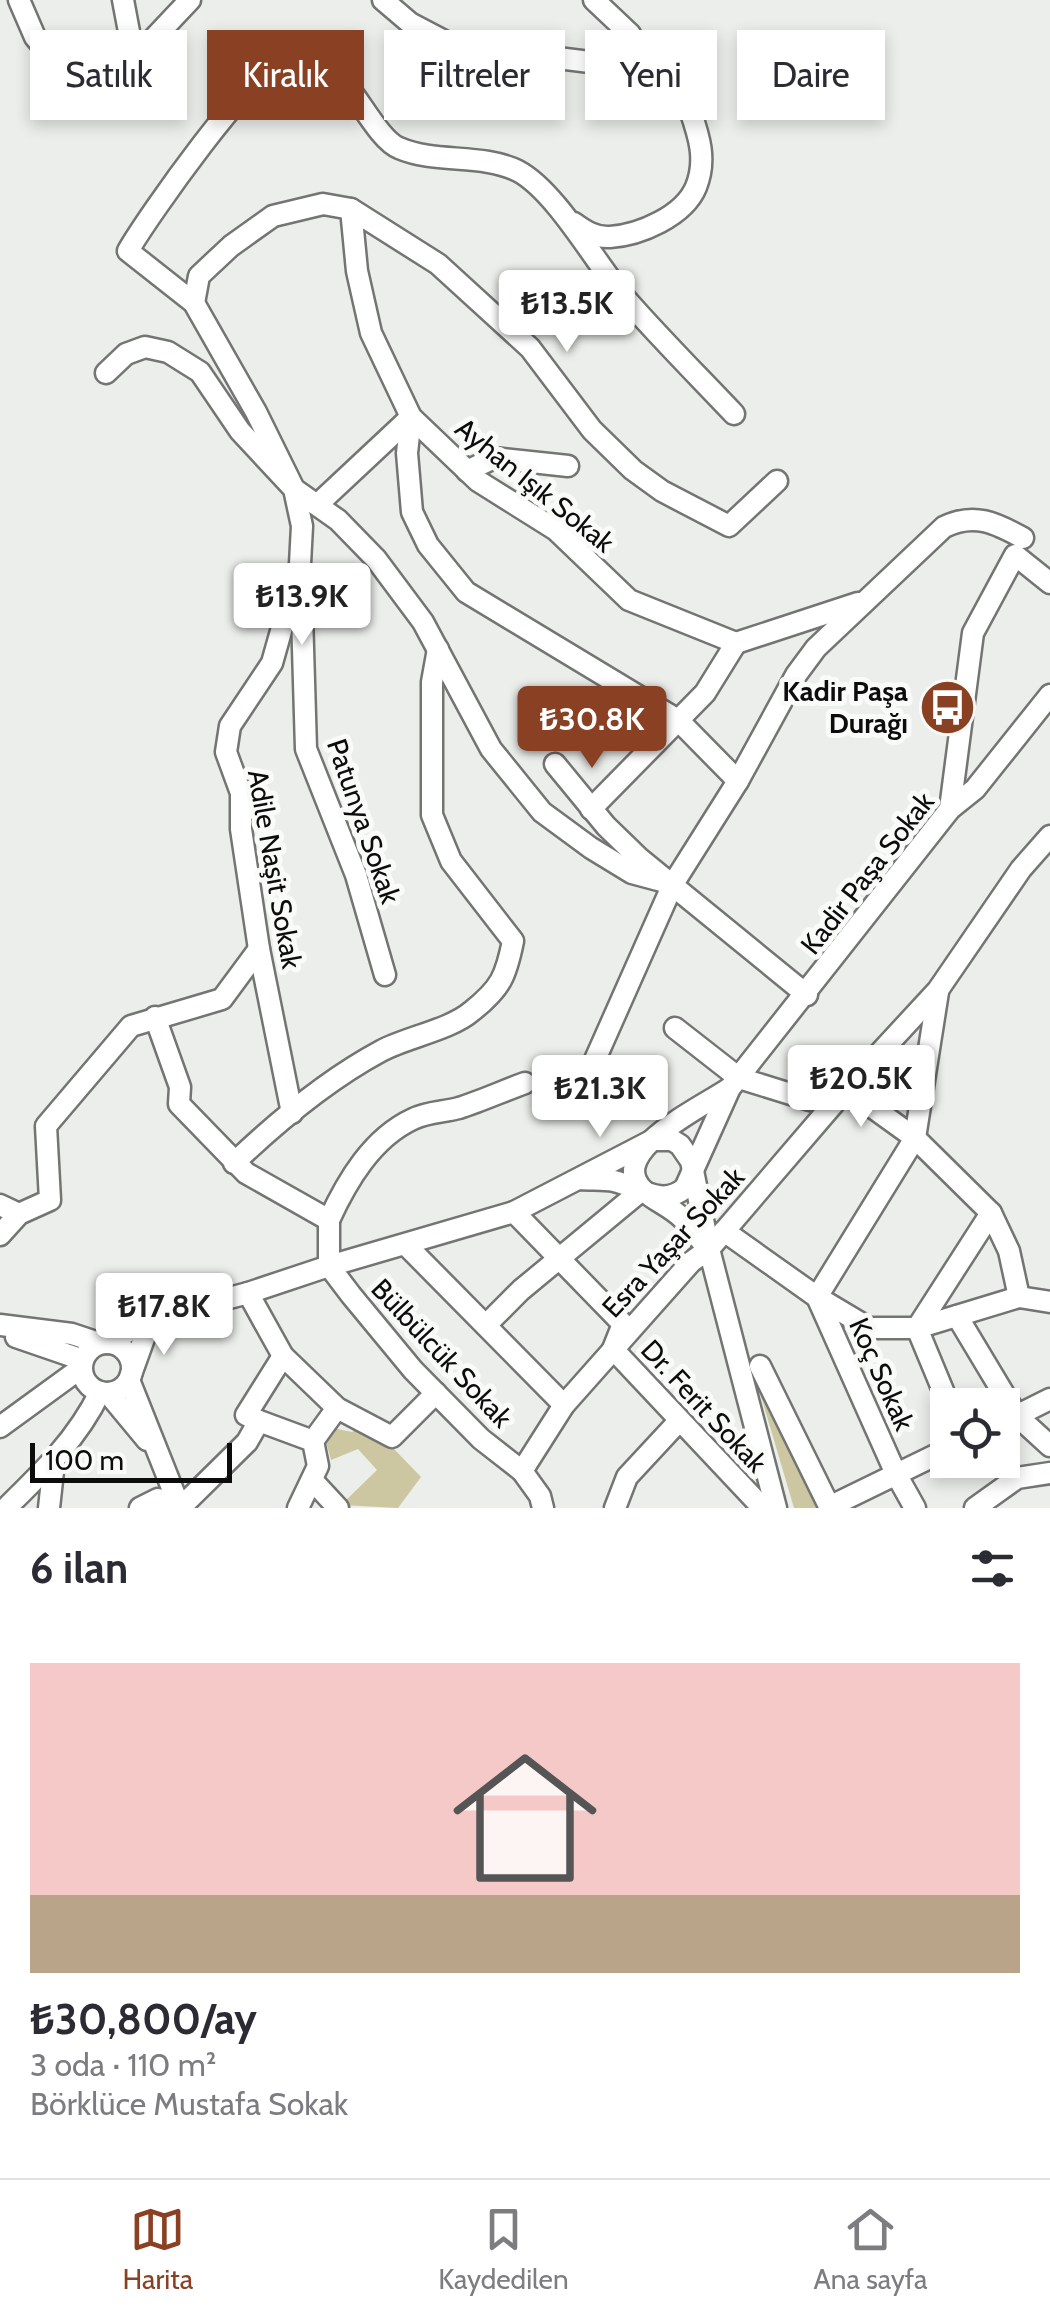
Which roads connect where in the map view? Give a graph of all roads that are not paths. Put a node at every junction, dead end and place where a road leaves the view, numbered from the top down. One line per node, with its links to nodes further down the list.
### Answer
1 (124, 0): 7 (street)
2 (190, 0): 8 (street)
3 (383, 0): 10 (street)
4 (594, 0): 9 (street)
5 (25, 2): 6 (street)
6 (33, 30)
7 (129, 30)
8 (162, 30)
9 (626, 30)
10 (585, 61)
11 (693, 120): 13 (street)
12 (352, 210): 14 (street); 17 (street, Ayhan Işık Sokak); 20 (street)
13 (560, 214): 14 (street); 16 (street)
14 (194, 303): 21 (street)
15 (106, 373): 21 (street)
16 (734, 414)
17 (411, 416): 19 (street, Ayhan Işık Sokak); 22 (street); 30 (street)
18 (568, 466): 19 (street)
19 (467, 471): 27 (street, Ayhan Işık Sokak)
20 (776, 481)
21 (294, 489): 22 (street); 24 (street, Adile Naşit Sokak)
22 (317, 505): 28 (street)
23 (1019, 547): 25 (street); 26 (street); 34 (street)
24 (300, 564): 37 (street, Adile Naşit Sokak); 38 (street, Patunya Sokak)
25 (1050, 582)
26 (872, 597): 27 (street); 32 (street)
27 (736, 643): 30 (street)
28 (438, 649): 36 (street); 47 (street)
29 (1050, 695): 34 (street, Kadir Paşa Sokak)
30 (678, 720): 32 (street); 33 (street)
31 (555, 764): 33 (street)
32 (738, 781): 36 (street)
33 (591, 809): 36 (street)
34 (950, 810): 40 (street, Kadir Paşa Sokak)
35 (1050, 836): 39 (street, Esra Yaşar Sokak)
36 (673, 884): 40 (street); 43 (street)
37 (259, 949): 41 (street); 47 (street, Adile Naşit Sokak)
38 (385, 975)
39 (938, 990): 46 (street, Esra Yaşar Sokak); 48 (street)
40 (806, 994): 45 (street, Kadir Paşa Sokak)
41 (154, 1018): 50 (street); 54 (street)
42 (676, 1028): 45 (street)
43 (590, 1071)
44 (525, 1083): 57 (street)
45 (734, 1083): 46 (street); 49 (street, Kadir Paşa Sokak); 51 (street, Kadir Paşa Sokak)
46 (841, 1094): 48 (street); 58 (street, Esra Yaşar Sokak)
47 (292, 1113): 50 (street)
48 (915, 1138): 56 (street); 65 (street)
49 (644, 1145): 51 (street); 52 (street, Kadir Paşa Sokak); 53 (street)
50 (234, 1163): 57 (street)
51 (692, 1170): 53 (street); 61 (street)
52 (579, 1179): 53 (street); 55 (street, Kadir Paşa Sokak)
53 (642, 1190): 61 (street); 62 (street)
54 (10, 1210): 59 (street)
55 (514, 1212): 60 (street, Kadir Paşa Sokak); 62 (street, Dr. Ferit Sokak)
56 (991, 1214): 66 (street); 71 (street)
57 (328, 1220): 63 (street)
58 (724, 1231): 61 (street, Esra Yaşar Sokak); 65 (street)
59 (0, 1235)
60 (406, 1245): 63 (street, Kadir Paşa Sokak); 70 (street)
61 (708, 1249): 74 (street, Esra Yaşar Sokak); 100 (street)
62 (560, 1259): 70 (street); 74 (street, Dr. Ferit Sokak)
63 (329, 1266): 64 (street, Kadir Paşa Sokak); 82 (street, Bülbülcük Sokak)
64 (248, 1293): 69 (street, Kadir Paşa Sokak); 75 (street)
65 (818, 1297): 71 (street); 98 (street, Koç Sokak)
66 (1020, 1297): 67 (street); 68 (street)
67 (1050, 1302)
68 (957, 1316): 71 (street); 80 (street)
69 (151, 1319): 73 (street, Kadir Paşa Sokak); 78 (street)
70 (486, 1325): 84 (street)
71 (917, 1328): 79 (street)
72 (0, 1329): 73 (street); 76 (street)
73 (103, 1343): 76 (street); 78 (street)
74 (613, 1349): 84 (street, Esra Yaşar Sokak); 87 (street, Dr. Ferit Sokak)
75 (283, 1356): 85 (street); 88 (street)
76 (82, 1364): 81 (street); 90 (street)
77 (760, 1366): 109 (street)
78 (129, 1380): 81 (street); 93 (street)
79 (942, 1388)
80 (994, 1388)
81 (104, 1392): 93 (street); 95 (street)
82 (436, 1392): 85 (street); 96 (street, Bülbülcük Sokak)
83 (1050, 1399): 86 (street)
84 (564, 1405): 96 (street, Esra Yaşar Sokak)
85 (337, 1408): 91 (street)
86 (1020, 1415)
87 (679, 1421): 100 (street, Dr. Ferit Sokak); 108 (street)
88 (260, 1422): 91 (street); 104 (street)
89 (1020, 1426): 92 (street)
90 (0, 1427)
91 (313, 1442): 99 (street)
92 (1050, 1446)
93 (162, 1456): 104 (street)
94 (930, 1458): 98 (street)
95 (54, 1462): 101 (street); 102 (street)
96 (522, 1471): 107 (street)
97 (1050, 1473): 111 (street)
98 (896, 1474): 109 (street); 110 (street, Koç Sokak)
99 (312, 1481): 105 (street); 106 (street)
100 (773, 1504)
101 (6, 1508)
102 (50, 1508)
103 (140, 1508): 104 (street)
104 (180, 1508)
105 (298, 1508)
106 (338, 1508)
107 (543, 1508)
108 (615, 1508)
109 (829, 1508)
110 (915, 1508)
111 (975, 1508)

